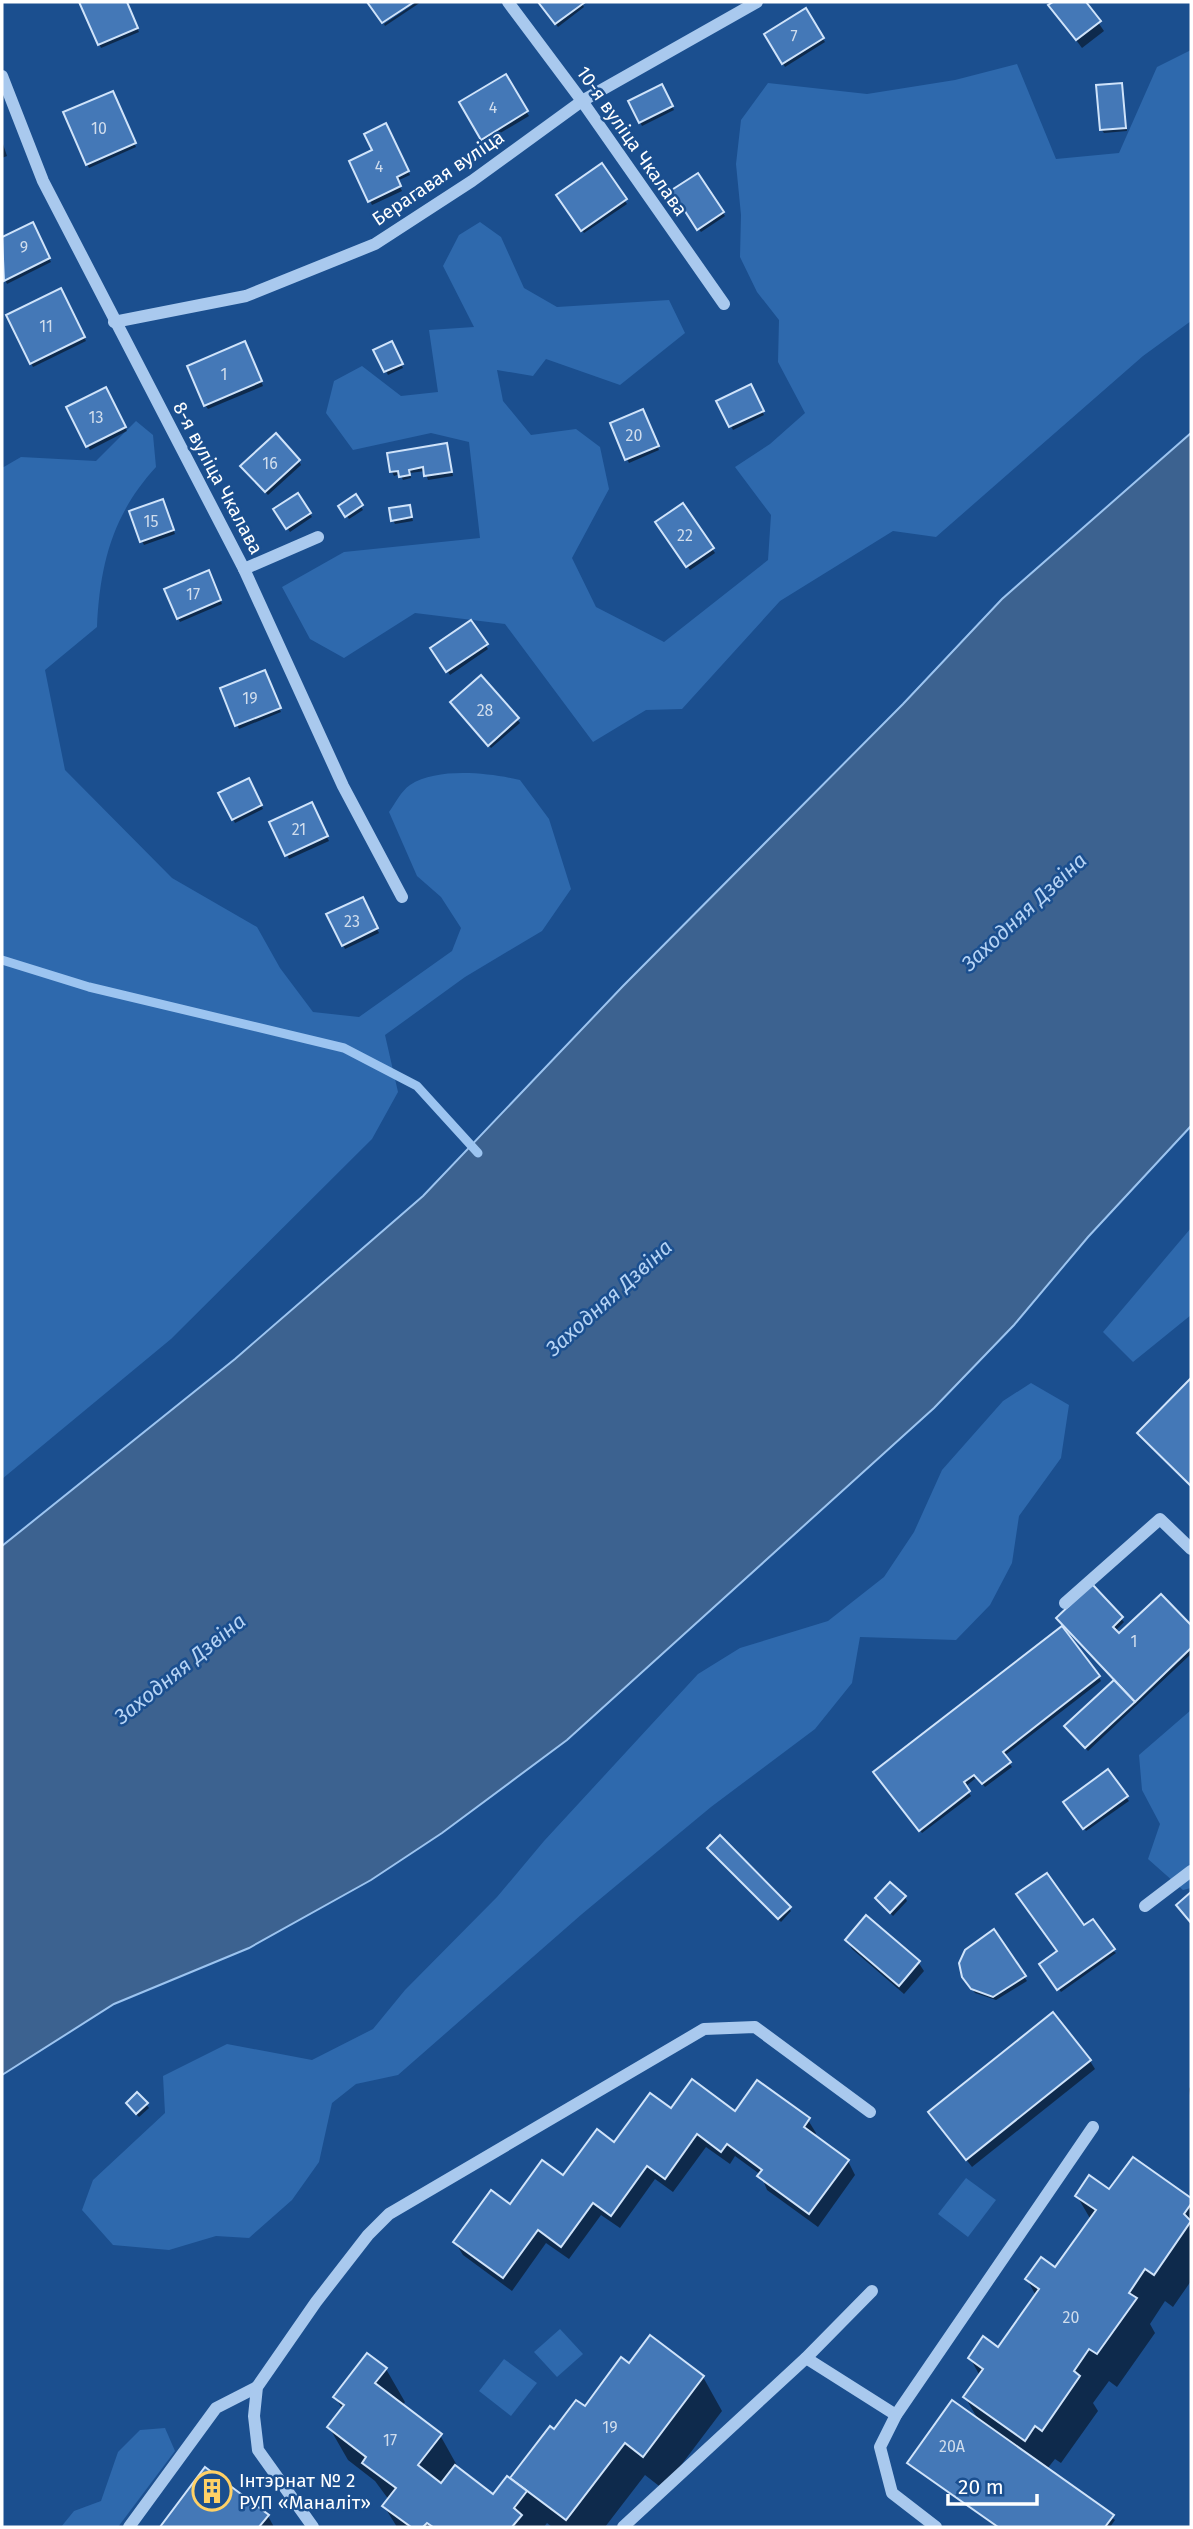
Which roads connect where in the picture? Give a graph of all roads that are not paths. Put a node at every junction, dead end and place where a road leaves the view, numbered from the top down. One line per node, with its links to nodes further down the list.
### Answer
1 (508, 2): 4 (street, 10-я вуліца Чкалава)
2 (757, 2): 4 (street, Берагавая вуліца)
3 (2, 76): 6 (street, 8-я вуліца Чкалава)
4 (582, 101): 5 (street, 10-я вуліца Чкалава); 6 (street, Берагавая вуліца)
5 (723, 304)
6 (114, 322): 8 (street, 8-я вуліца Чкалава)
7 (318, 537): 8 (street)
8 (244, 569): 9 (street, 8-я вуліца Чкалава)
9 (402, 897)
10 (1191, 1549): 11 (street)
11 (1065, 1603)
12 (1191, 1871): 13 (street)
13 (1145, 1906)
14 (870, 2112): 18 (street)
15 (1093, 2127): 19 (street)
16 (872, 2291): 17 (street)
17 (806, 2358): 19 (street); 22 (street)
18 (257, 2387): 20 (street); 21 (street)
19 (896, 2415): 23 (street)
20 (129, 2527)
21 (313, 2527)
22 (623, 2527)
23 (936, 2527)

